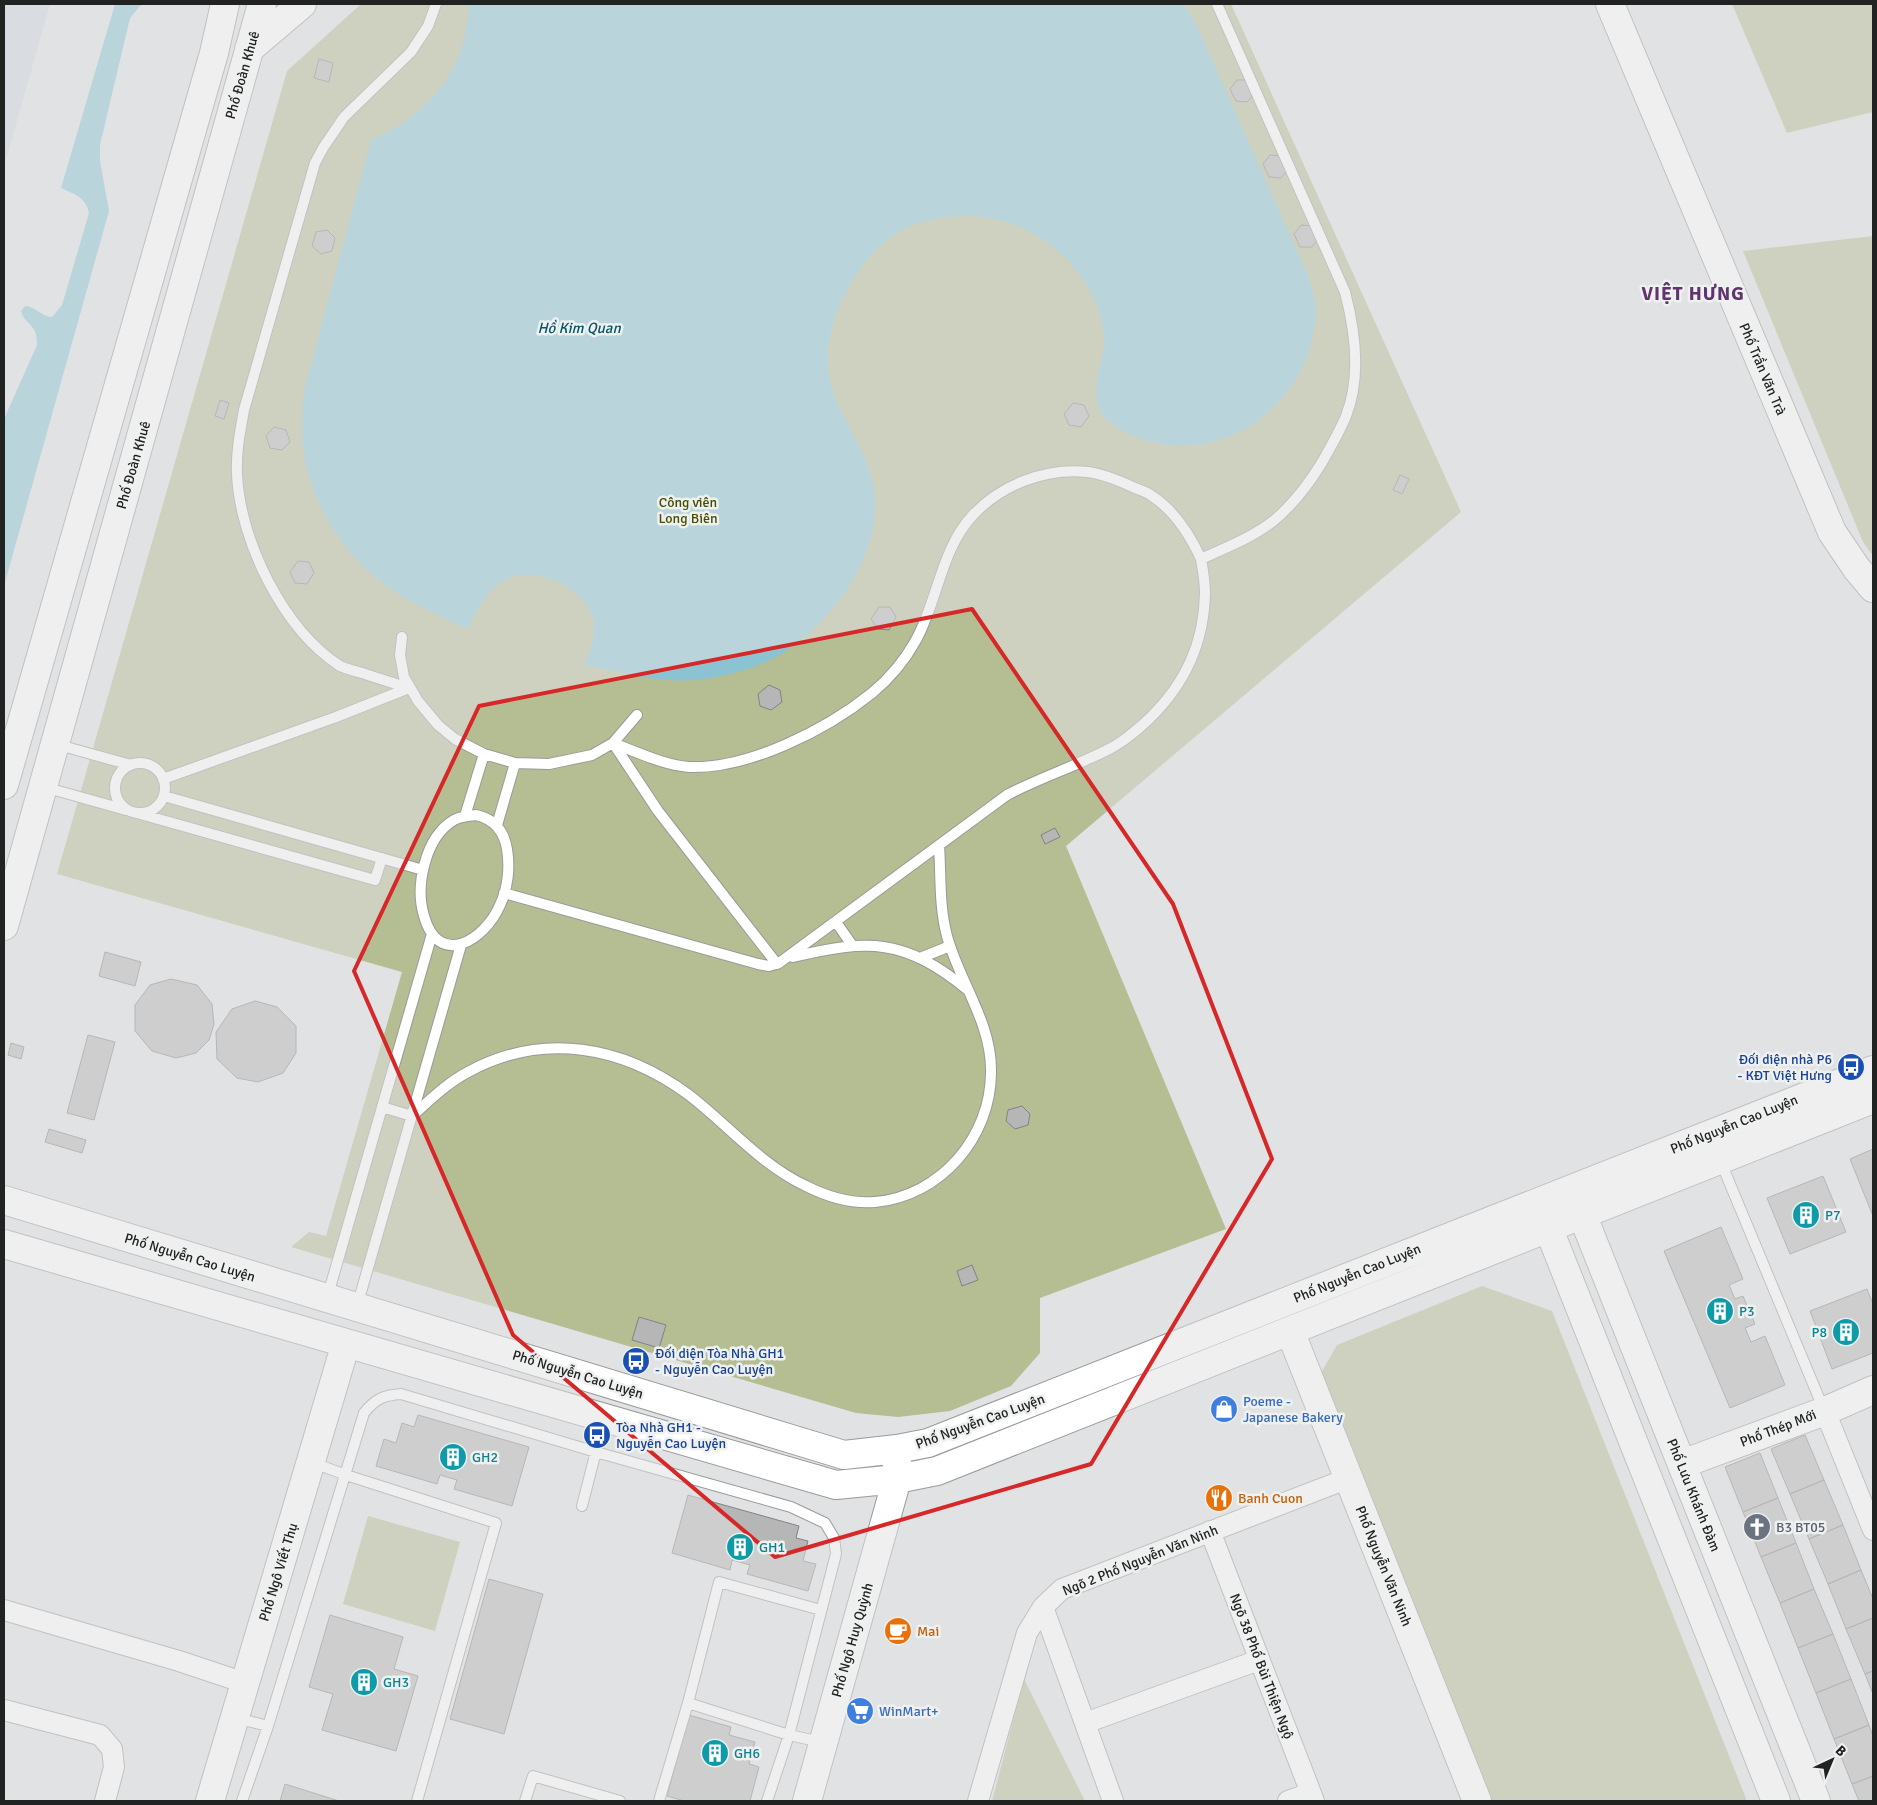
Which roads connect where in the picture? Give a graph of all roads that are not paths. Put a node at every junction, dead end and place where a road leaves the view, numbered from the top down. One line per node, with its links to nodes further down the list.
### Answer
1 (226, 4): 19 (street)
2 (262, 4): 7 (street, Phố Đoàn Khuê)
3 (302, 4): 7 (street)
4 (436, 4): 11 (lane)
5 (1217, 4): 8 (lane)
6 (1610, 4): 9 (street, Phố Trần Văn Trà)
7 (249, 49): 14 (street, Phố Đoàn Khuê)
8 (1201, 559): 13 (lane); 25 (lane)
9 (1873, 588)
10 (402, 637): 11 (lane)
11 (409, 688): 15 (lane); 18 (lane)
12 (637, 715): 13 (lane)
13 (612, 743): 16 (lane); 37 (lane)
14 (55, 744): 17 (lane); 20 (street, Phố Đoàn Khuê)
15 (484, 754): 16 (lane); 23 (lane)
16 (515, 763): 24 (lane)
17 (131, 765): 18 (lane); 22 (lane)
18 (163, 779): 21 (lane)
19 (4, 785)
20 (43, 786): 22 (lane); 30 (street, Phố Đoàn Khuê)
21 (164, 796): 22 (lane); 26 (lane)
22 (133, 812): 26 (lane)
23 (465, 816): 24 (lane); 27 (lane)
24 (497, 826): 28 (lane)
25 (939, 845): 29 (lane); 34 (lane)
26 (382, 858): 27 (lane)
27 (423, 870): 31 (lane)
28 (504, 893): 32 (lane); 37 (lane)
29 (836, 922): 33 (lane); 35 (lane)
30 (4, 926)
31 (432, 934): 32 (lane); 41 (lane)
32 (461, 945): 42 (lane)
33 (852, 945): 35 (lane); 36 (lane)
34 (950, 946): 36 (lane); 38 (lane)
35 (787, 958): 37 (lane)
36 (920, 958): 38 (lane)
37 (777, 964)
38 (968, 990): 42 (lane)
39 (1873, 1070): 44 (street, Phố Nguyễn Cao Luyện)
40 (1873, 1099): 43 (street, Phố Nguyễn Cao Luyện)
41 (382, 1107): 42 (lane); 50 (lane)
42 (412, 1116): 51 (lane)
43 (1719, 1159): 47 (street, Phố Nguyễn Cao Luyện); 55 (lane)
44 (1572, 1188): 46 (street, Phố Nguyễn Cao Luyện); 47 (street, Phố Lưu Khánh Đàm)
45 (4, 1200): 50 (street, Phố Nguyễn Cao Luyện)
46 (1538, 1202): 48 (street); 57 (street, Phố Nguyễn Cao Luyện)
47 (1582, 1215): 48 (street, Phố Nguyễn Cao Luyện); 60 (street, Phố Lưu Khánh Đàm)
48 (1549, 1228): 52 (street, Phố Nguyễn Cao Luyện); 93 (street)
49 (4, 1244): 53 (street, Phố Nguyễn Cao Luyện)
50 (327, 1298): 51 (street, Phố Nguyễn Cao Luyện)
51 (357, 1307): 57 (street, Phố Nguyễn Cao Luyện)
52 (1290, 1331): 62 (street, Phố Nguyễn Văn Ninh); 63 (street, Phố Nguyễn Cao Luyện)
53 (346, 1343): 56 (street, Phố Nguyễn Cao Luyện); 59 (street, Phố Ngô Viết Thụ)
54 (1873, 1390): 55 (street, Phố Thép Mới)
55 (1825, 1410): 60 (street, Phố Thép Mới); 65 (street)
56 (605, 1418): 58 (lane); 63 (street, Phố Nguyễn Cao Luyện)
57 (898, 1449): 63 (street, Phố Ngô Huy Quỳnh)
58 (596, 1452): 61 (lane); 64 (lane); 69 (lane)
59 (311, 1462): 61 (lane); 71 (street, Phố Ngô Viết Thụ)
60 (1682, 1464): 94 (street, Phố Lưu Khánh Đàm)
61 (346, 1475): 76 (lane); 83 (lane)
62 (1349, 1478): 66 (street, Ngõ 2 Phố Nguyễn Văn Ninh); 92 (street, Phố Nguyễn Văn Ninh)
63 (897, 1479): 78 (street, Phố Ngô Huy Quỳnh)
64 (582, 1506)
65 (1873, 1530)
66 (1210, 1531): 67 (street, Ngõ 2 Phố Nguyễn Văn Ninh); 70 (street, Ngõ 38 Phố Bùi Thiện Ngộ)
67 (1042, 1607): 75 (street); 89 (street, Ngõ 2 Phố Nguyễn Văn Ninh)
68 (4, 1610): 71 (street)
69 (821, 1610): 72 (lane); 77 (lane)
70 (1259, 1660): 75 (street); 79 (street, Ngõ 38 Phố Bùi Thiện Ngộ)
71 (245, 1683): 74 (street, Phố Ngô Viết Thụ)
72 (688, 1703): 77 (lane); 86 (lane)
73 (4, 1710): 80 (street)
74 (235, 1718): 76 (lane); 81 (street, Phố Ngô Viết Thụ)
75 (1085, 1723): 90 (street)
76 (268, 1726): 82 (lane)
77 (789, 1735): 78 (lane); 87 (lane)
78 (823, 1743): 88 (street, Phố Ngô Huy Quỳnh)
79 (1312, 1797): 91 (street)
80 (105, 1801)
81 (210, 1801)
82 (242, 1801)
83 (417, 1801)
84 (525, 1801): 85 (lane)
85 (620, 1801)
86 (659, 1801)
87 (767, 1801)
88 (806, 1801)
89 (978, 1801)
90 (1113, 1801)
91 (1288, 1801)
92 (1477, 1801)
93 (1776, 1801)
94 (1816, 1801)

